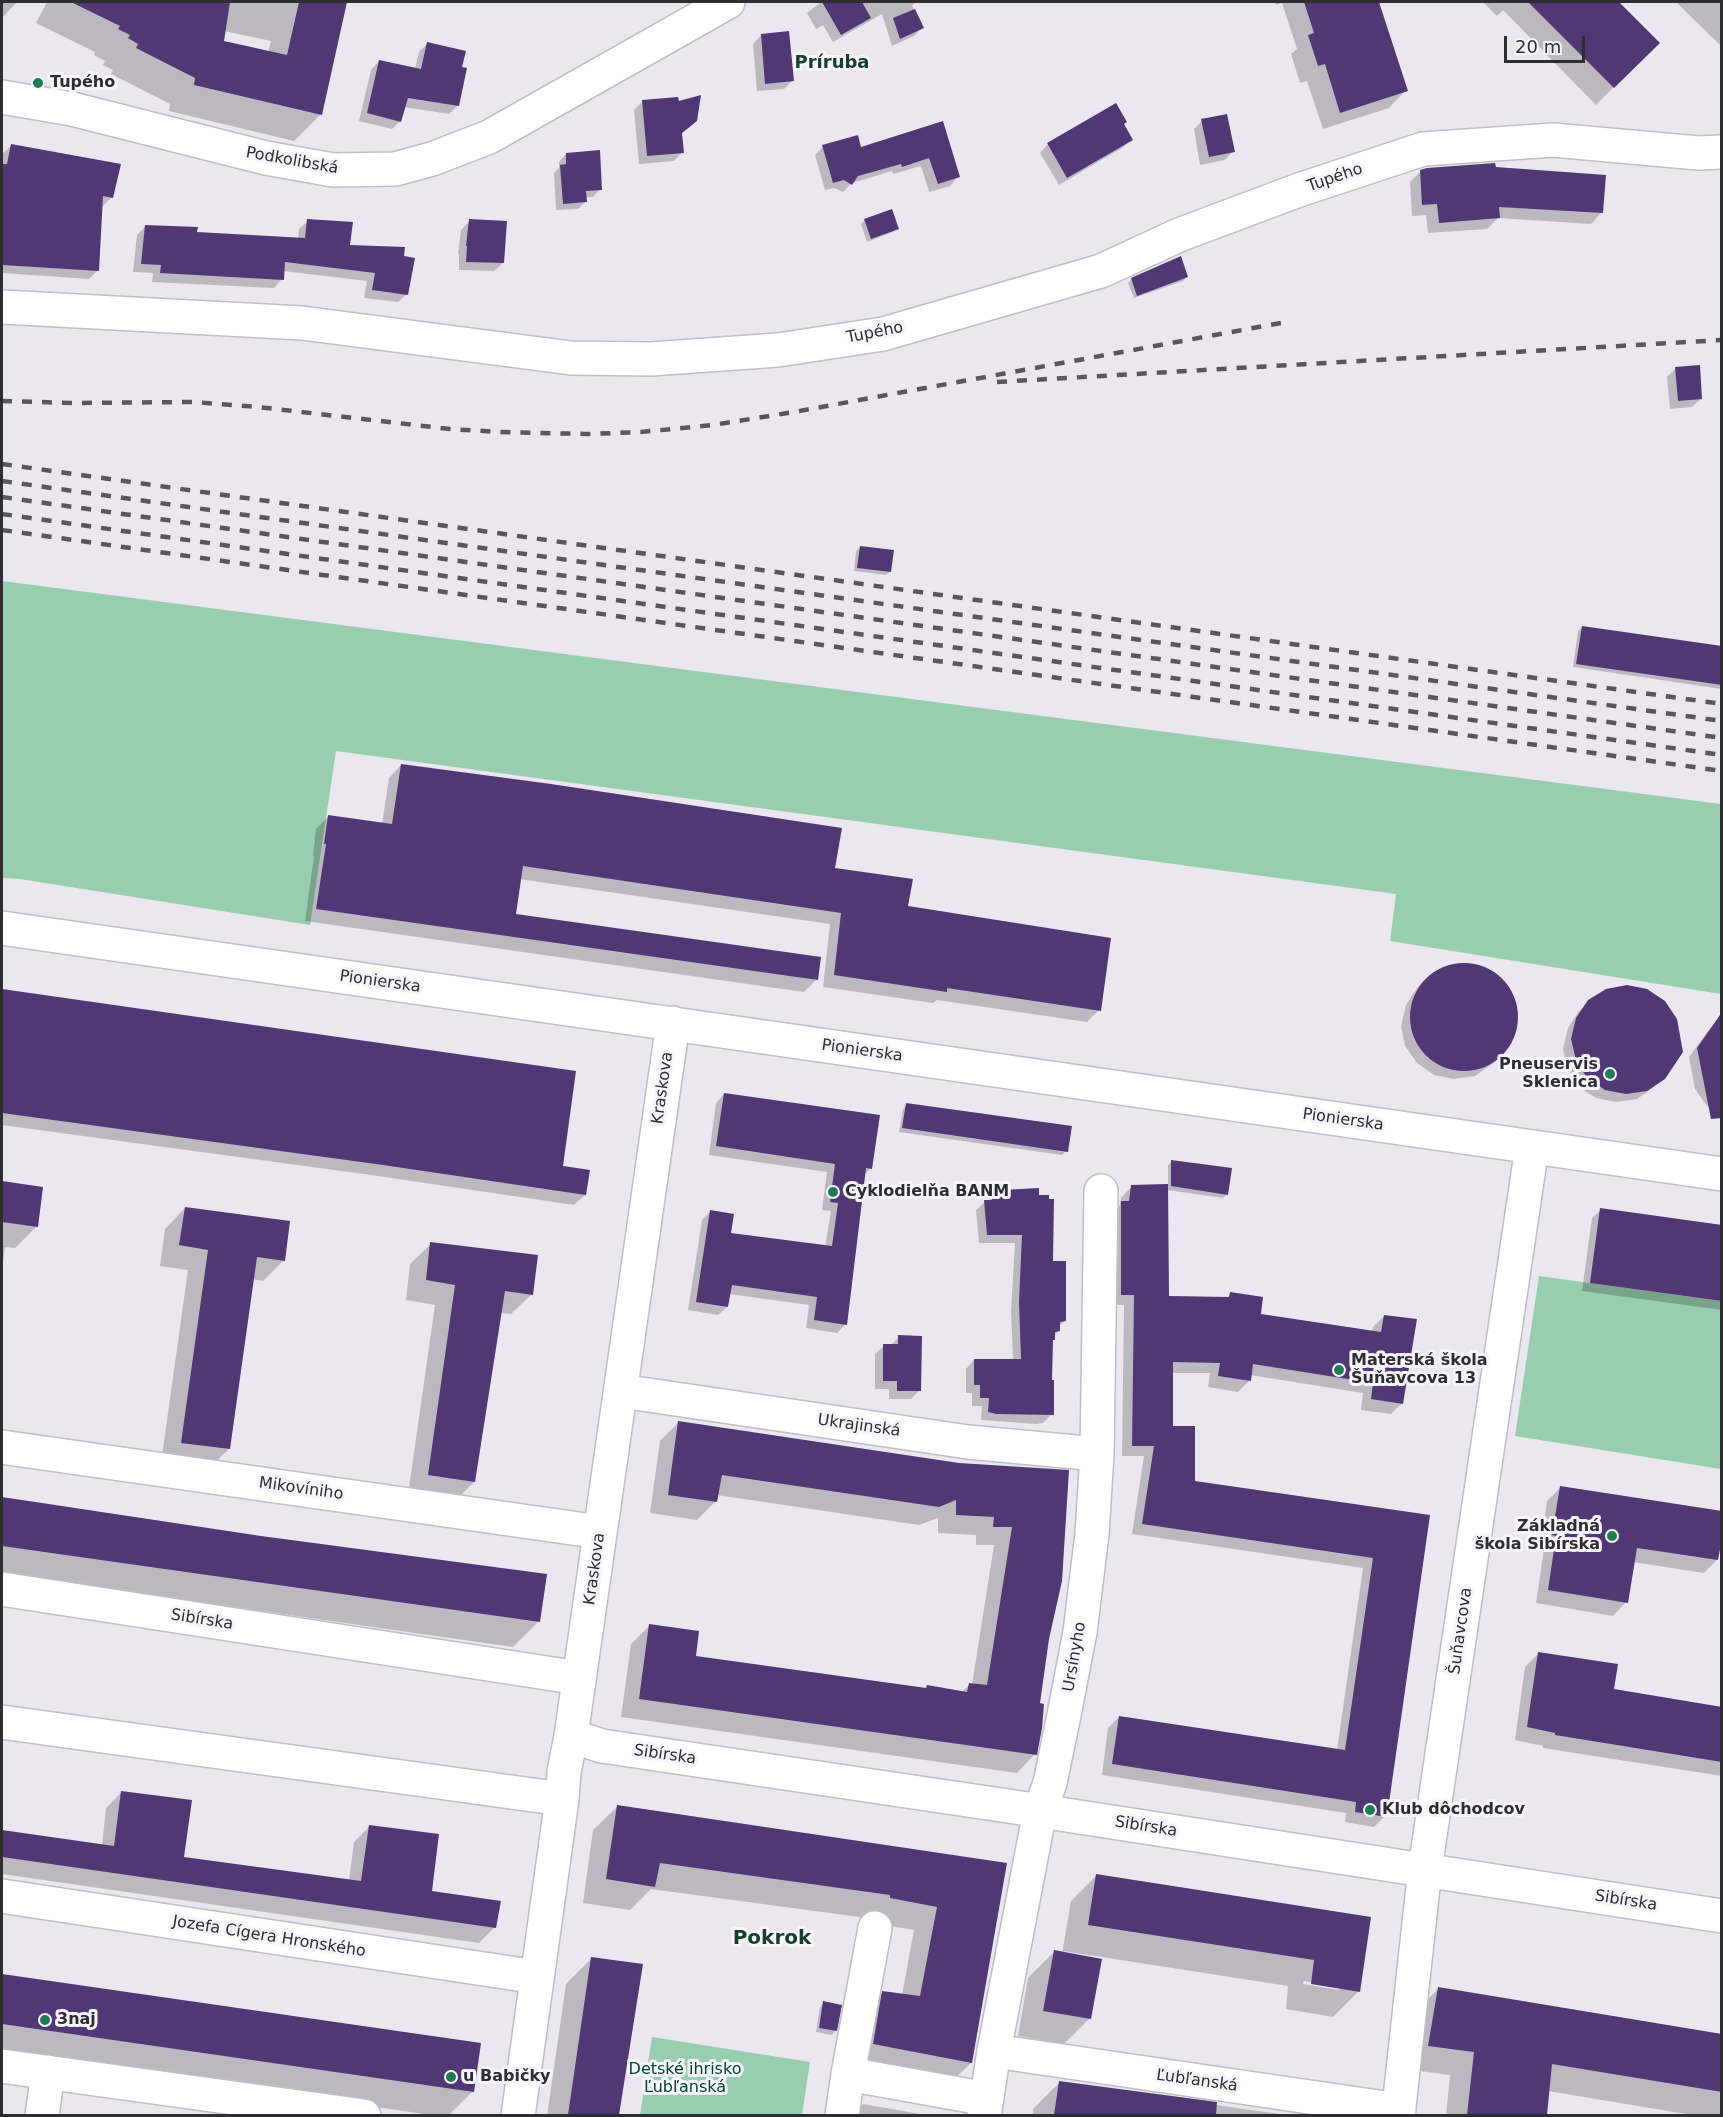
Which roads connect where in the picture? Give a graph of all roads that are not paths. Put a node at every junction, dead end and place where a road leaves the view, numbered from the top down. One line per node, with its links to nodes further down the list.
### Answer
1 (728, 2): 2 (street, Podkolibská)
2 (2, 97)
3 (1722, 152): 4 (street, Tupého)
4 (2, 307)
5 (2, 928): 6 (street, Pionierska)
6 (673, 1023): 7 (street, Pionierska); 10 (street, Kraskova)
7 (1532, 1147): 8 (street, Pionierska); 20 (street, Šuňavcova)
8 (1722, 1174)
9 (1101, 1191): 12 (street, Ursínyho)
10 (621, 1391): 12 (street, Ukrajinská); 13 (street, Kraskova)
11 (2, 1447): 13 (street, Mikovíniho)
12 (1097, 1454): 19 (street, Ursínyho)
13 (600, 1532): 15 (street, Kraskova)
14 (2, 1589): 15 (street, Sibírska)
15 (579, 1678): 17 (street, Kraskova)
16 (2, 1722): 18 (street)
17 (571, 1736): 18 (street, Kraskova); 19 (street, Sibírska)
18 (562, 1799): 24 (street, Kraskova)
19 (1041, 1811): 20 (street, Sibírska); 25 (street, Ursínyho)
20 (1425, 1869): 22 (street, Sibírska); 31 (street, Šuňavcova)
21 (2, 1896): 24 (street, Jozefa Cígera Hronského)
22 (1722, 1916)
23 (875, 1928): 28 (street)
24 (537, 1977): 34 (street, Kraskova)
25 (994, 2052): 29 (street, Ursínyho); 31 (street, Ľubľanská)
26 (2, 2066): 27 (street)
27 (48, 2072): 30 (street); 32 (street)
28 (848, 2073): 29 (street); 35 (street)
29 (986, 2107)
30 (299, 2111): 33 (street)
31 (1399, 2113)
32 (42, 2115)
33 (364, 2115)
34 (518, 2115)
35 (842, 2115)

